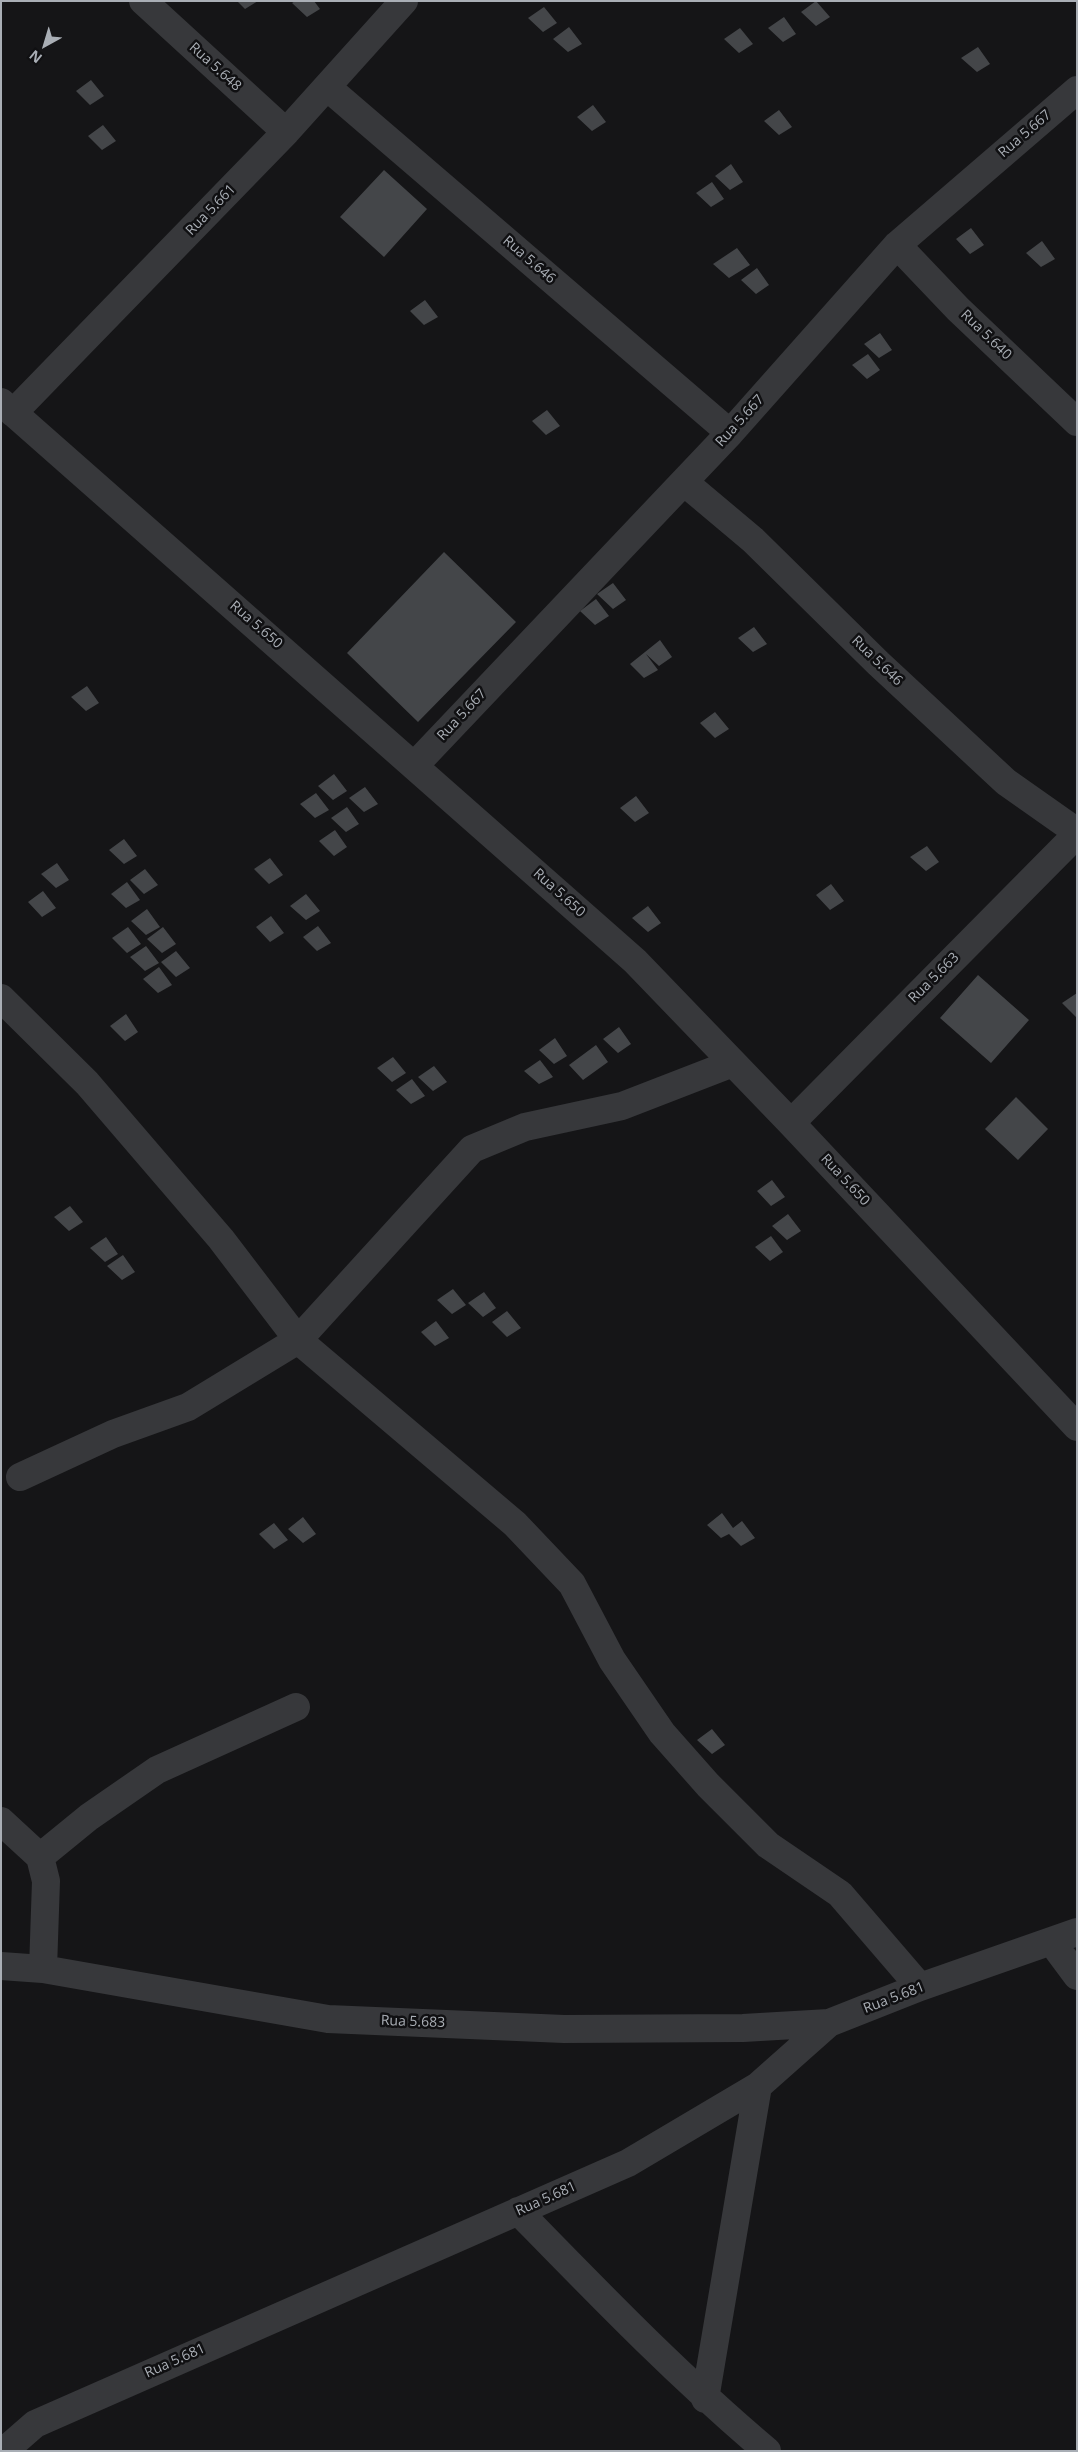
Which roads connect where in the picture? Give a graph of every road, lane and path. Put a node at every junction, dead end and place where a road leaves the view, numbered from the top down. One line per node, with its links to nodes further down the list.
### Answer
1 (143, 1): 5 (street, Rua 5.648)
2 (404, 1): 3 (street, Rua 5.661)
3 (327, 87): 5 (street, Rua 5.661); 9 (street, Rua 5.646)
4 (1077, 90): 6 (street, Rua 5.667)
5 (286, 132): 7 (street, Rua 5.661)
6 (897, 246): 8 (street, Rua 5.640); 9 (street, Rua 5.667)
7 (7, 407): 11 (street, Rua 5.650)
8 (1077, 422)
9 (730, 433): 10 (street, Rua 5.667)
10 (684, 482): 11 (street, Rua 5.667); 12 (street, Rua 5.646)
11 (415, 765): 14 (street, Rua 5.650)
12 (1077, 833): 15 (street, Rua 5.663)
13 (1, 998): 16 (street)
14 (733, 1063): 15 (street, Rua 5.650); 16 (street)
15 (791, 1123): 17 (street, Rua 5.650)
16 (298, 1340): 18 (street); 27 (street)
17 (1077, 1426)
18 (20, 1477)
19 (296, 1707): 21 (street)
20 (1, 1821): 21 (street)
21 (40, 1857): 25 (street)
22 (1077, 1932): 23 (street, Rua 5.681)
23 (1051, 1941): 26 (street); 27 (street, Rua 5.681)
24 (1, 1966): 25 (street, Rua 5.683)
25 (43, 1969): 28 (street, Rua 5.683)
26 (1077, 1976)
27 (920, 1988): 28 (street, Rua 5.681)
28 (829, 2023): 29 (street, Rua 5.681)
29 (758, 2086): 30 (street, Rua 5.681); 31 (street)
30 (518, 2211): 31 (street); 32 (street, Rua 5.681)
31 (705, 2399): 33 (street)
32 (4, 2451)
33 (767, 2451)

